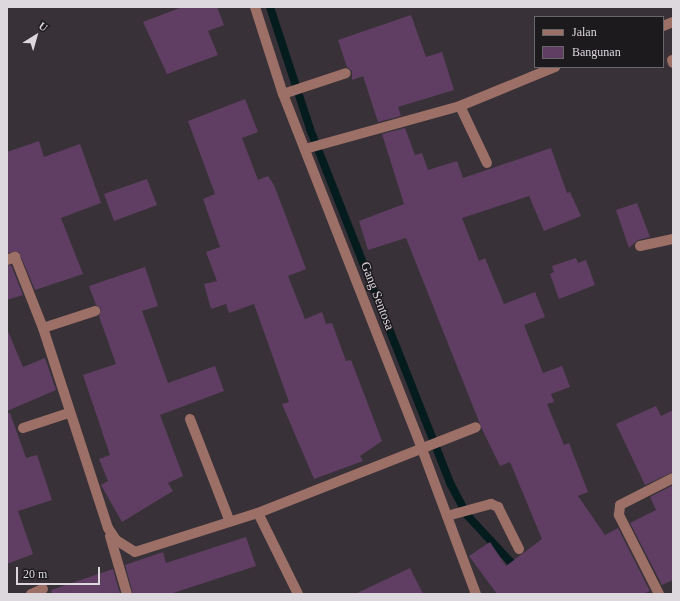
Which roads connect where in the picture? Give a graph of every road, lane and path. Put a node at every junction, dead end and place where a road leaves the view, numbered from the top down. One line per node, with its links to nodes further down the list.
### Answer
1 (255, 7): 4 (street, Gang Sentosa)
2 (553, 68): 5 (street)
3 (346, 73): 4 (street)
4 (283, 94): 6 (street, Gang Sentosa)
5 (460, 106): 6 (street); 7 (street)
6 (313, 146): 17 (street, Gang Sentosa)
7 (487, 163)
8 (673, 239): 9 (street)
9 (640, 246)
10 (7, 260): 12 (street)
11 (95, 311): 12 (street)
12 (43, 328): 13 (street)
13 (69, 413): 16 (street); 22 (street)
14 (190, 419): 21 (street)
15 (476, 426): 17 (street)
16 (23, 428)
17 (422, 448): 19 (street); 20 (street, Gang Sentosa)
18 (673, 478): 29 (street)
19 (258, 513): 21 (street); 27 (street)
20 (447, 516): 23 (street); 28 (street, Gang Sentosa)
21 (230, 522): 22 (street)
22 (108, 528): 26 (street)
23 (519, 549)
24 (43, 589): 25 (street)
25 (31, 594)
26 (127, 594)
27 (298, 594)
28 (476, 594)
29 (659, 594)

